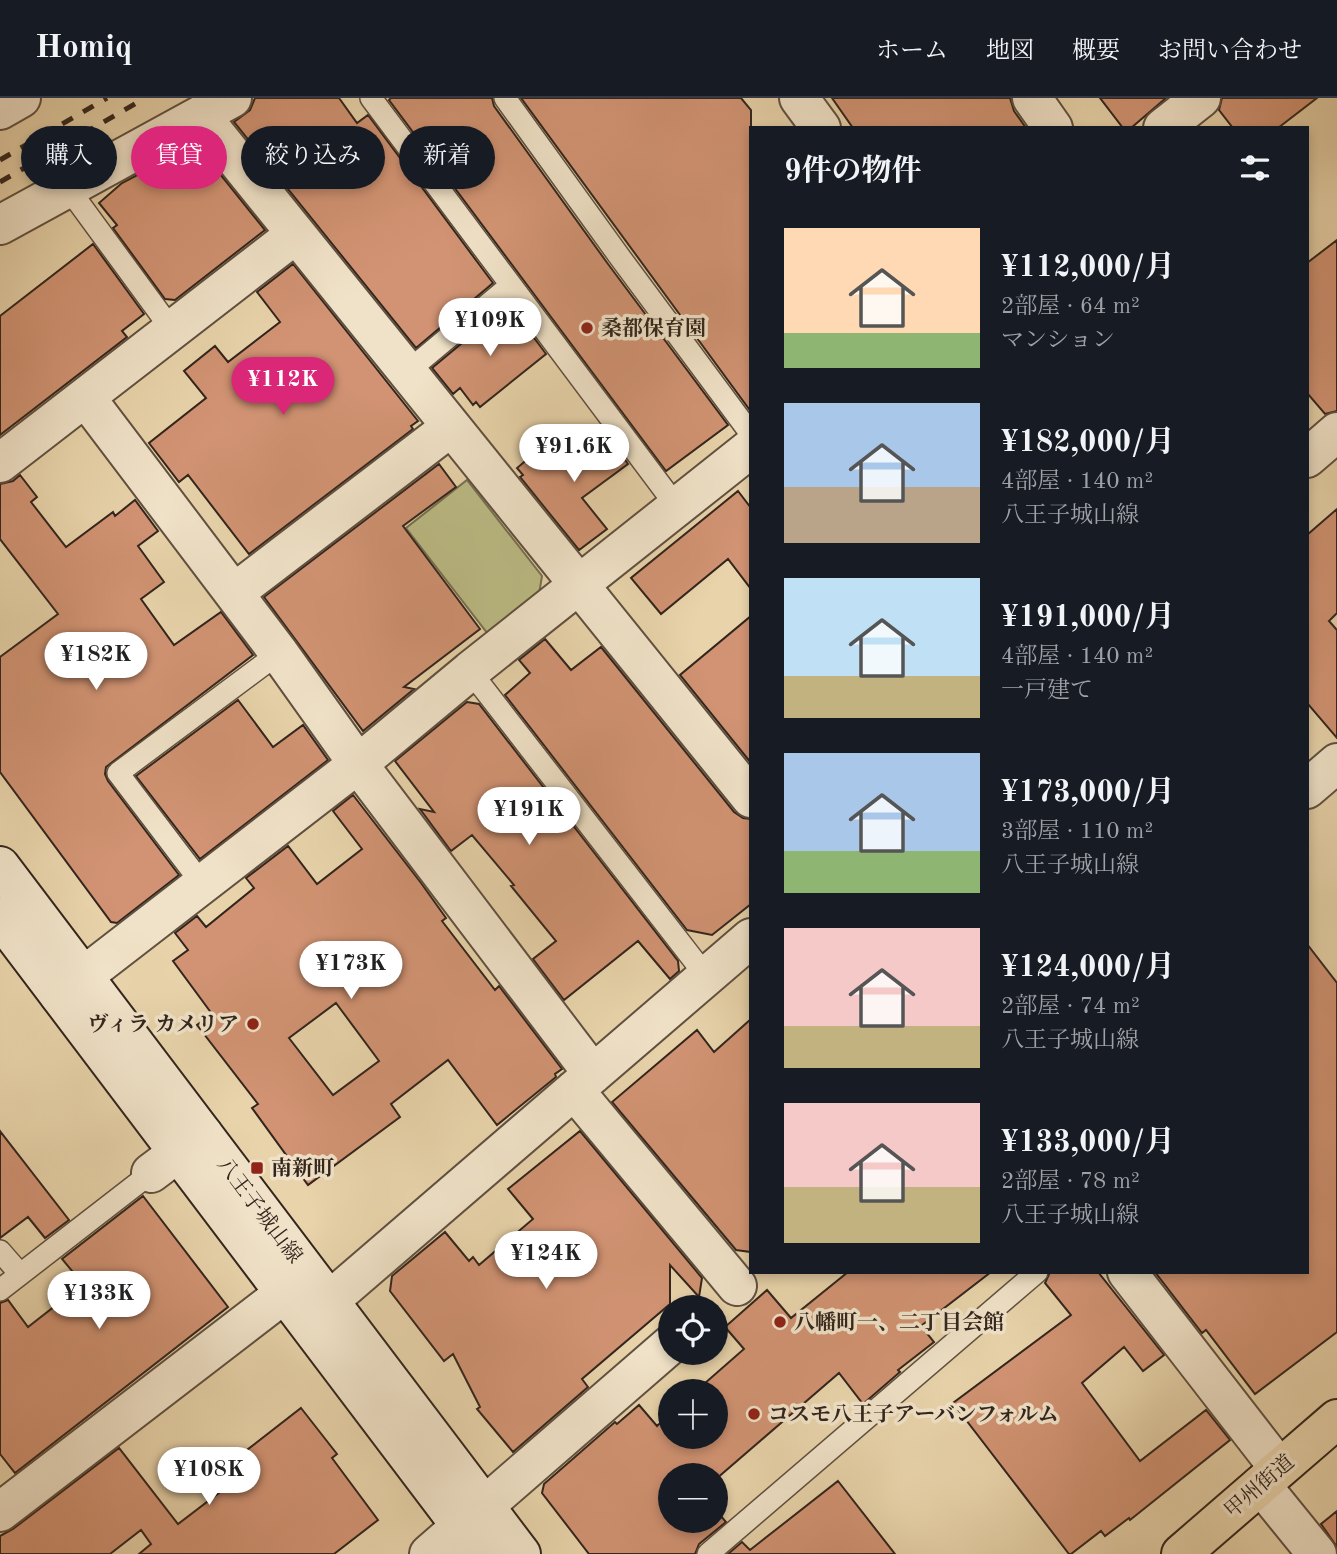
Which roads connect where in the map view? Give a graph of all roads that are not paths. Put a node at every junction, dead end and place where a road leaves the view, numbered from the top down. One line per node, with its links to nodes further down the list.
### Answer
1 (20, 98): 8 (street)
2 (371, 98): 17 (lane)
3 (505, 98): 22 (lane)
4 (799, 98): 9 (street)
5 (1032, 98): 10 (street)
6 (1201, 98): 11 (street)
7 (216, 107): 12 (street); 16 (street)
8 (0, 110)
9 (820, 126)
10 (1053, 126)
11 (1166, 126)
12 (117, 161)
13 (66, 189): 15 (street)
14 (69, 189): 18 (lane)
15 (0, 225)
16 (296, 234): 18 (street); 19 (street)
17 (511, 285): 19 (lane); 24 (lane)
18 (172, 330): 20 (street)
19 (407, 372): 21 (street)
20 (86, 398): 23 (street); 26 (street)
21 (452, 428): 25 (street); 26 (street)
22 (747, 455): 24 (street)
23 (0, 463)
24 (677, 507): 25 (street)
25 (579, 585): 28 (street); 32 (street)
26 (234, 593): 27 (street)
27 (279, 653): 30 (street); 34 (lane)
28 (470, 671): 30 (street); 37 (lane)
29 (1337, 763): 31 (street)
30 (358, 764): 34 (street); 39 (street)
31 (1309, 787)
32 (749, 796)
33 (0, 866): 38 (street, 八王子城山線)
34 (203, 885): 38 (street)
35 (0, 916): 38 (street, 八王子城山線)
36 (749, 940): 37 (street)
37 (706, 976): 39 (street)
38 (71, 985): 40 (street, 八王子城山線)
39 (584, 1082): 45 (street); 48 (street)
40 (178, 1153): 42 (lane); 47 (street, 八王子城山線); 48 (street, 八王子城山線)
41 (0, 1251): 42 (lane)
42 (20, 1274): 46 (lane)
43 (1035, 1274): 56 (lane)
44 (1128, 1274): 51 (street)
45 (735, 1289)
46 (0, 1290)
47 (285, 1293): 48 (street); 52 (street); 53 (street, 八王子城山線)
48 (329, 1301): 53 (street, 八王子城山線)
49 (658, 1356): 53 (street)
50 (1337, 1419): 51 (highway, 甲州街道)
51 (1270, 1477): 57 (highway, 甲州街道); 58 (street)
52 (0, 1512)
53 (476, 1529): 54 (street); 55 (street, 八王子城山線)
54 (429, 1554)
55 (521, 1554)
56 (708, 1554)
57 (1181, 1554)
58 (1317, 1554)

